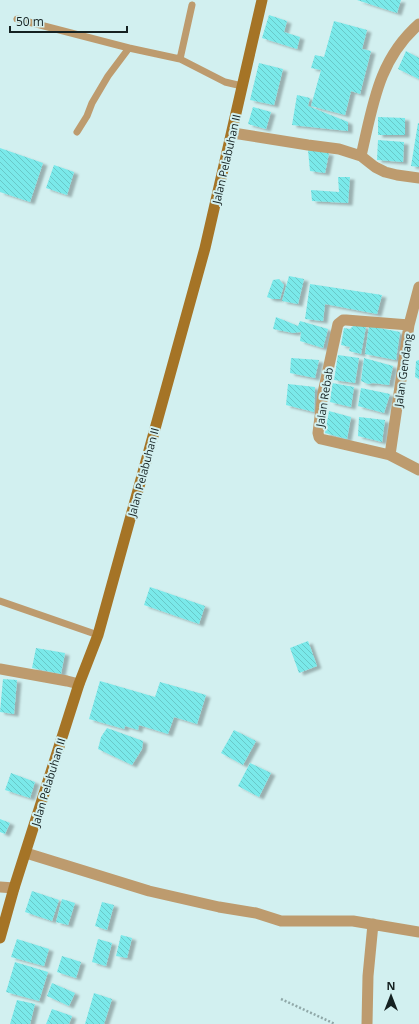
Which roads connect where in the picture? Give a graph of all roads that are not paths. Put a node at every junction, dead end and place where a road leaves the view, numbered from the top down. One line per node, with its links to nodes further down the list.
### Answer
1 (262, 0): 7 (main road, Jalan Pelabuhan II)
2 (192, 5): 6 (lane)
3 (17, 19): 5 (lane)
4 (419, 24): 10 (street)
5 (129, 48): 6 (lane); 8 (lane)
6 (180, 59): 7 (lane)
7 (242, 86): 9 (main road, Jalan Pelabuhan II)
8 (77, 132)
9 (232, 133): 10 (street); 17 (main road, Jalan Pelabuhan II)
10 (361, 156): 11 (street)
11 (419, 178)
12 (419, 287): 13 (street, Jalan Gendang)
13 (409, 326): 14 (street, Jalan Gendang); 14 (street, Jalan Rebab)
14 (390, 455): 15 (street, Jalan Rebab)
15 (419, 470)
16 (0, 601): 17 (lane)
17 (98, 635): 19 (main road, Jalan Pelabuhan II)
18 (0, 669): 19 (street)
19 (79, 684): 20 (main road, Jalan Pelabuhan II)
20 (26, 853): 22 (main road, Jalan Pelabuhan II); 23 (street)
21 (0, 887): 22 (street)
22 (14, 888): 25 (main road, Jalan Pelabuhan II)
23 (373, 924): 24 (street); 26 (street)
24 (419, 932)
25 (0, 938)
26 (367, 1024)

